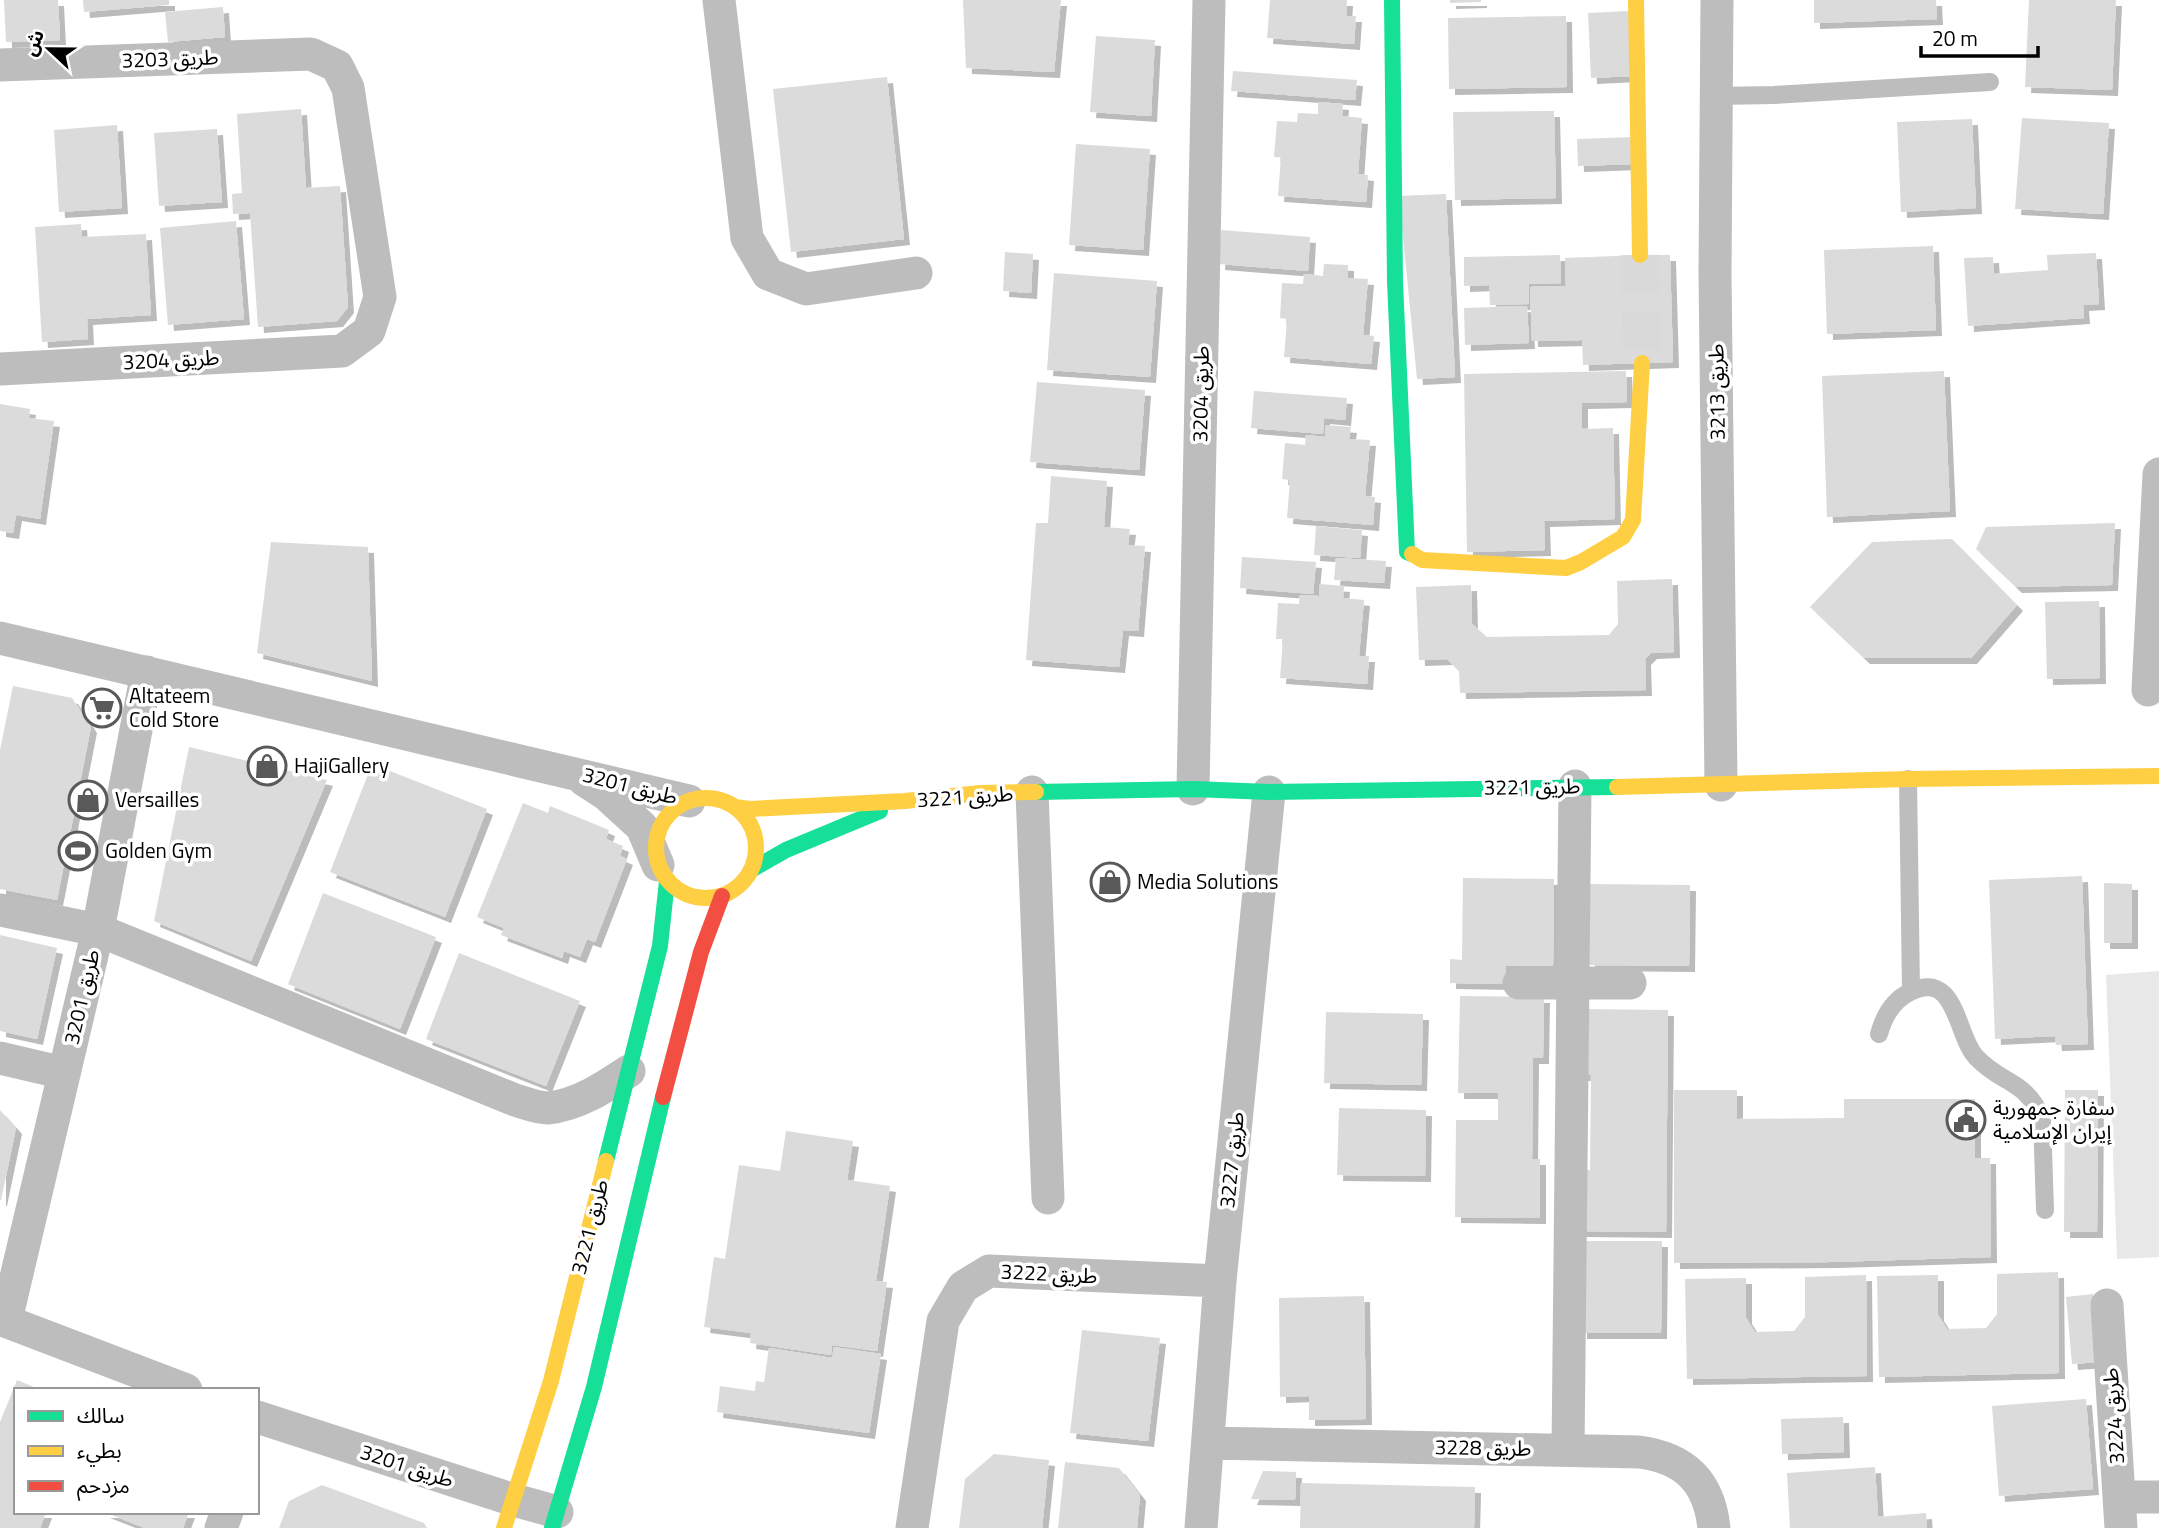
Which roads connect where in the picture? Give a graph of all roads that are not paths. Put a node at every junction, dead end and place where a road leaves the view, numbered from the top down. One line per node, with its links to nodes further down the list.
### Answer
1 (719, 0): 10 (street)
2 (1209, 0): 23 (street, طريق 3204)
3 (1392, 0): 12 (street)
4 (1636, 0): 9 (street)
5 (1717, 0): 8 (street, طريق 3213)
6 (0, 65): 11 (street, طريق 3203)
7 (1990, 82): 8 (lane)
8 (1716, 96): 21 (street, طريق 3213)
9 (1640, 255)
10 (916, 273)
11 (342, 351): 13 (street, طريق 3204)
12 (1642, 363)
13 (0, 369)
14 (2159, 474): 17 (street)
15 (0, 638): 16 (street, طريق 3201)
16 (148, 671): 18 (street, طريق 3201); 33 (street, طريق 3201)
17 (2148, 690)
18 (570, 772): 26 (street, طريق 3201); 30 (street, طريق 3201)
19 (2159, 776): 20 (street, طريق 3221)
20 (1908, 779): 21 (street, طريق 3221); 37 (lane)
21 (1721, 785): 22 (street, طريق 3221)
22 (1575, 786): 25 (street, طريق 3221); 35 (street)
23 (1193, 789): 24 (street, طريق 3221); 25 (street, طريق 3221)
24 (1032, 792): 27 (street, طريق 3221); 42 (street)
25 (1269, 792): 44 (street, طريق 3227)
26 (689, 801): 28 (street); 30 (street)
27 (905, 801): 28 (street, طريق 3221); 29 (street, طريق 3221)
28 (735, 807): 29 (street)
29 (751, 870): 31 (street)
30 (663, 873): 31 (street); 40 (street, طريق 3221)
31 (722, 896): 54 (street, طريق 3221)
32 (0, 910): 33 (street)
33 (98, 930): 40 (street); 41 (street, طريق 3201)
34 (1519, 983): 35 (street)
35 (1573, 983): 36 (street); 50 (street)
36 (1630, 983)
37 (1911, 991): 38 (lane); 43 (lane)
38 (1879, 1034)
39 (0, 1058): 41 (street)
40 (629, 1071): 53 (street, طريق 3221)
41 (64, 1073): 46 (street, طريق 3201)
42 (1048, 1198)
43 (2045, 1210)
44 (1220, 1281): 49 (street, طريق 3227); 55 (street, طريق 3222)
45 (2107, 1305): 52 (street, طريق 3224)
46 (3, 1320): 47 (street, طريق 3201)
47 (181, 1388)
48 (259, 1423): 53 (street, طريق 3201)
49 (1208, 1443): 50 (street, طريق 3228); 56 (street, طريق 3227)
50 (1568, 1450): 57 (street, طريق 3228)
51 (2159, 1497): 52 (street)
52 (2120, 1512)
53 (509, 1514): 54 (street, طريق 3201)
54 (554, 1520)
55 (912, 1528)
56 (1201, 1528)
57 (1714, 1528)

